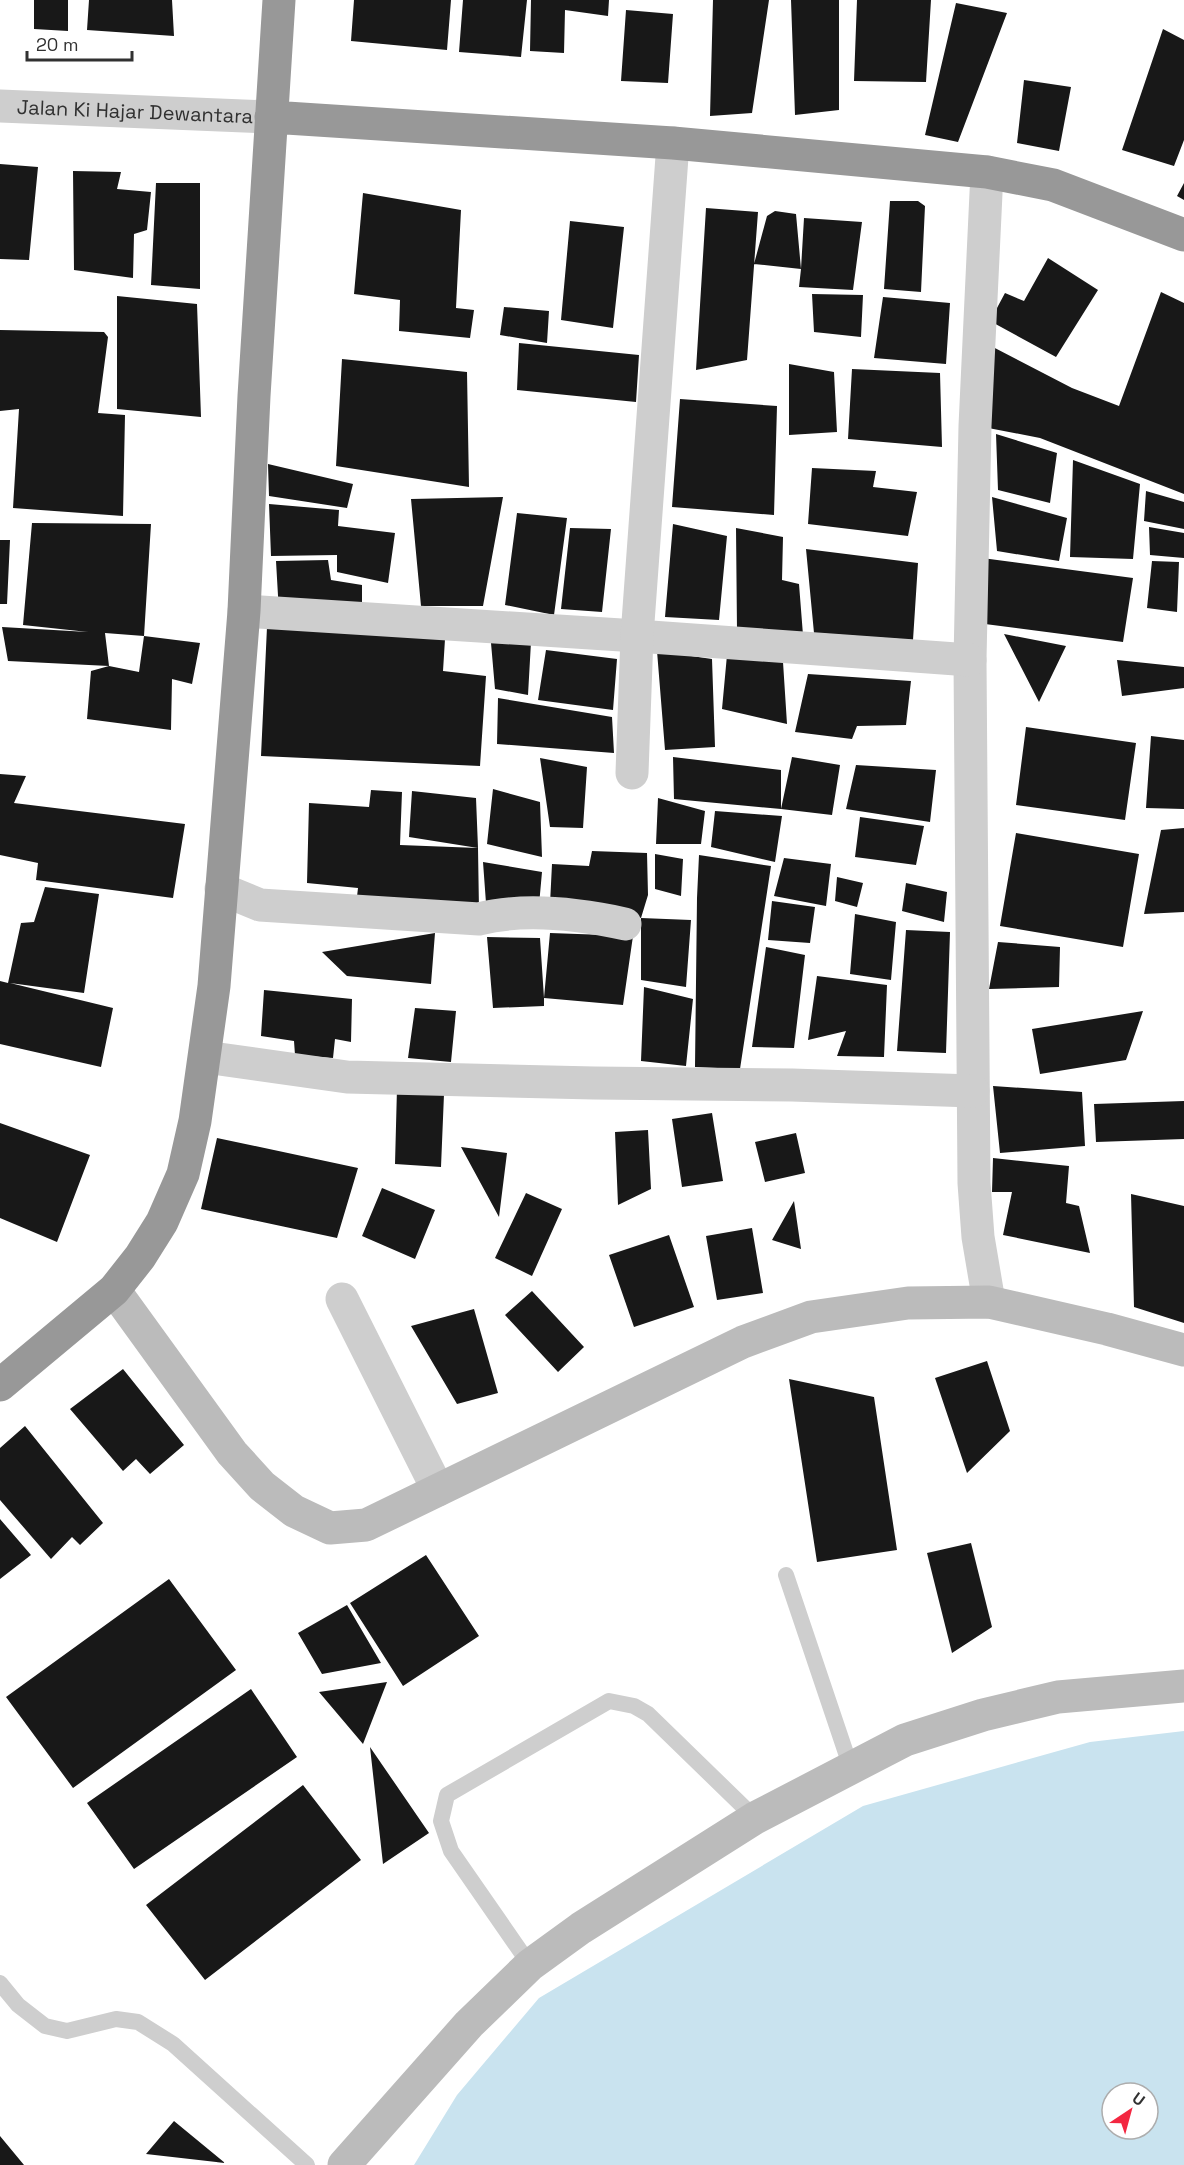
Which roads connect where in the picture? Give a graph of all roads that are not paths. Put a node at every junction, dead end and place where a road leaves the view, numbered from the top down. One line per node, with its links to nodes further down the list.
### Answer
1 (279, 0): 3 (highway)
2 (0, 106): 3 (street, Jalan Ki Hajar Dewantara)
3 (271, 117): 4 (highway); 7 (highway)
4 (673, 143): 5 (highway); 8 (street)
5 (987, 172): 6 (highway); 9 (street)
6 (1184, 235)
7 (244, 611): 8 (street); 11 (highway)
8 (637, 636): 9 (street); 10 (street)
9 (970, 660): 14 (street)
10 (632, 773)
11 (221, 889): 12 (street); 13 (highway)
12 (626, 924)
13 (205, 1057): 14 (street); 15 (highway)
14 (973, 1091): 17 (street)
15 (114, 1290): 19 (highway); 20 (street)
16 (342, 1299): 20 (street)
17 (989, 1302): 18 (street); 20 (street)
18 (1184, 1350)
19 (0, 1385)
20 (438, 1490)
21 (786, 1575): 23 (lane)
22 (1184, 1686): 23 (street)
23 (851, 1768): 24 (street)
24 (755, 1818): 25 (street); 25 (lane)
25 (530, 1965): 28 (street)
26 (0, 1983): 27 (lane)
27 (307, 2165)
28 (344, 2165)

